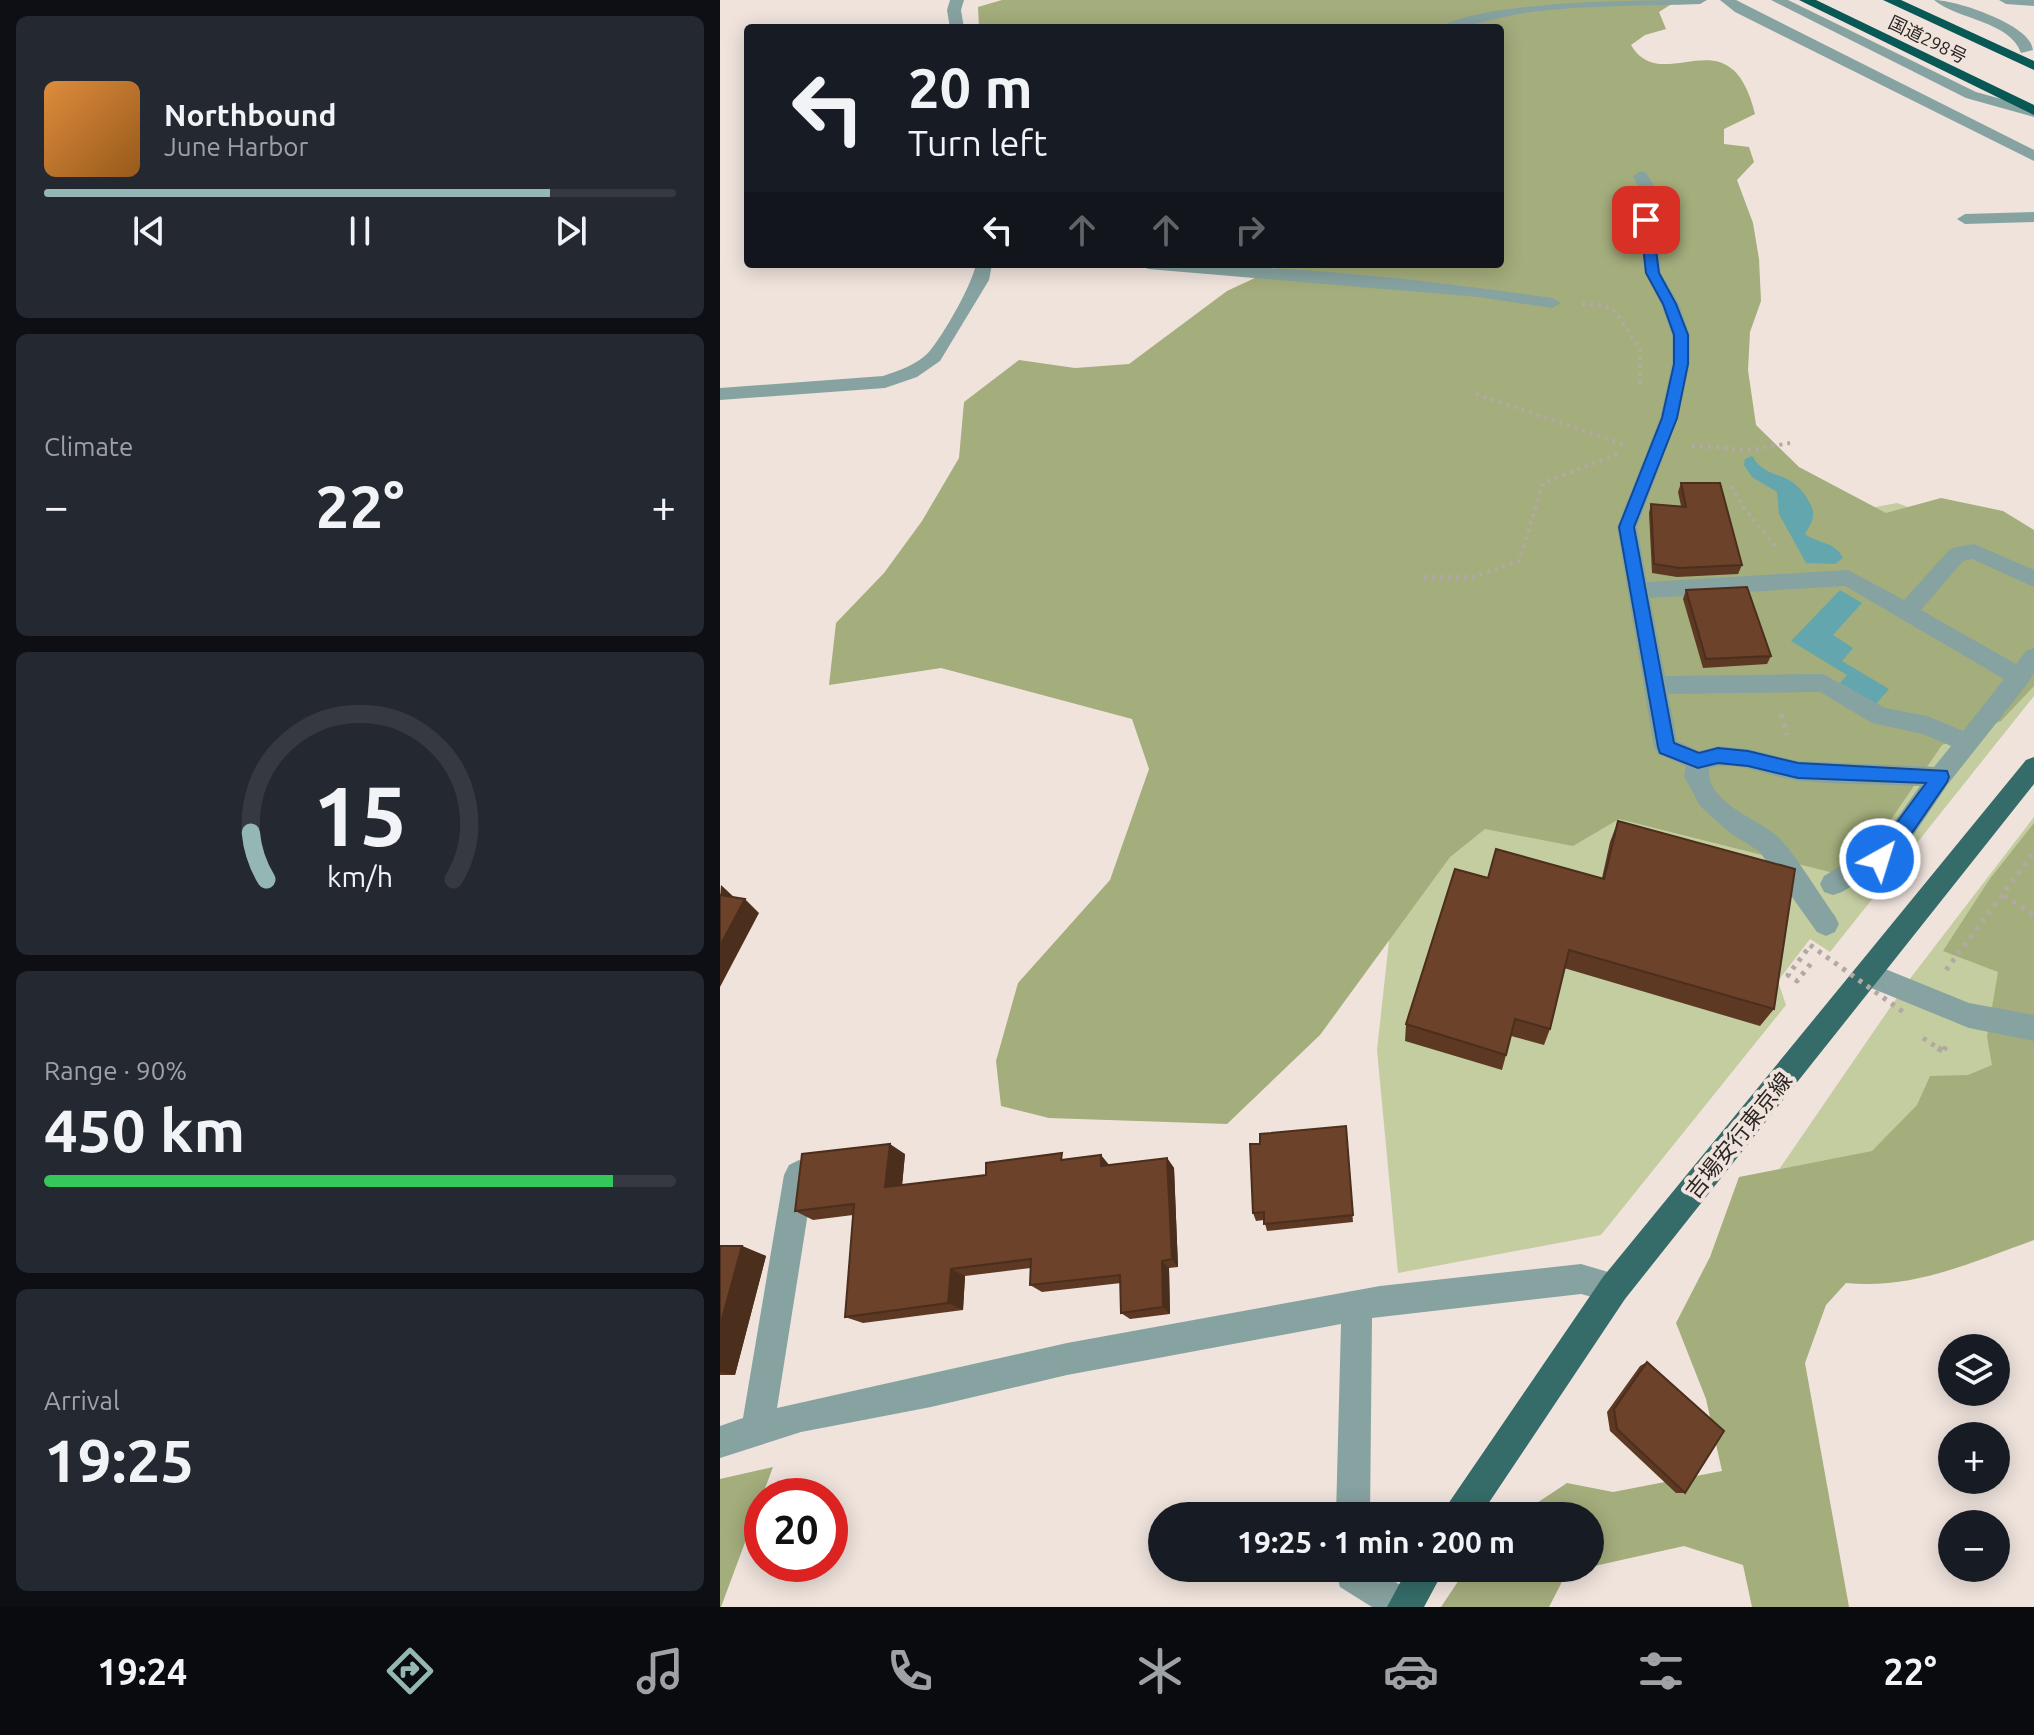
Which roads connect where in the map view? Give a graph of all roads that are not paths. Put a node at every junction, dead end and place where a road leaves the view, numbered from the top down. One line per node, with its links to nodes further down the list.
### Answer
1 (957, 0): 12 (street)
2 (1700, 0): 13 (street)
3 (1727, 0): 18 (street)
4 (1778, 0): 17 (street)
5 (1806, 0): 17 (highway, 国道298号)
6 (1832, 0): 16 (highway)
7 (1890, 0): 15 (highway)
8 (1916, 0): 14 (highway, 国道298号)
9 (1941, 0): 14 (street)
10 (2006, 0): 11 (street)
11 (2034, 2)
12 (956, 24)
13 (1454, 24)
14 (2030, 52)
15 (2034, 66)
16 (2034, 97)
17 (2034, 112)
18 (2034, 156)
19 (1641, 176): 27 (street)
20 (2034, 217): 21 (street)
21 (1965, 219)
22 (983, 268): 25 (street)
23 (1195, 268): 24 (street)
24 (1552, 303)
25 (720, 394)
26 (2034, 579): 28 (street)
27 (1637, 591): 28 (street); 31 (street)
28 (1907, 612): 30 (street)
29 (2034, 657): 30 (street)
30 (2020, 677): 32 (street)
31 (1653, 685): 32 (street); 33 (street)
32 (1967, 743): 35 (street)
33 (1698, 761): 35 (street); 37 (street)
34 (2034, 767): 38 (main road, 吉場安行東京線)
35 (1940, 777): 36 (street)
36 (1833, 884)
37 (1826, 924)
38 (1868, 974): 39 (street); 41 (main road, 吉場安行東京線)
39 (2034, 1028)
40 (799, 1175): 43 (street)
41 (1614, 1288): 42 (street); 46 (main road, 吉場安行東京線)
42 (1357, 1305): 43 (street); 45 (street)
43 (757, 1431): 44 (street)
44 (720, 1442)
45 (1353, 1502)
46 (1469, 1502)
47 (1363, 1582): 49 (street)
48 (1419, 1582): 49 (main road)
49 (1404, 1607)

